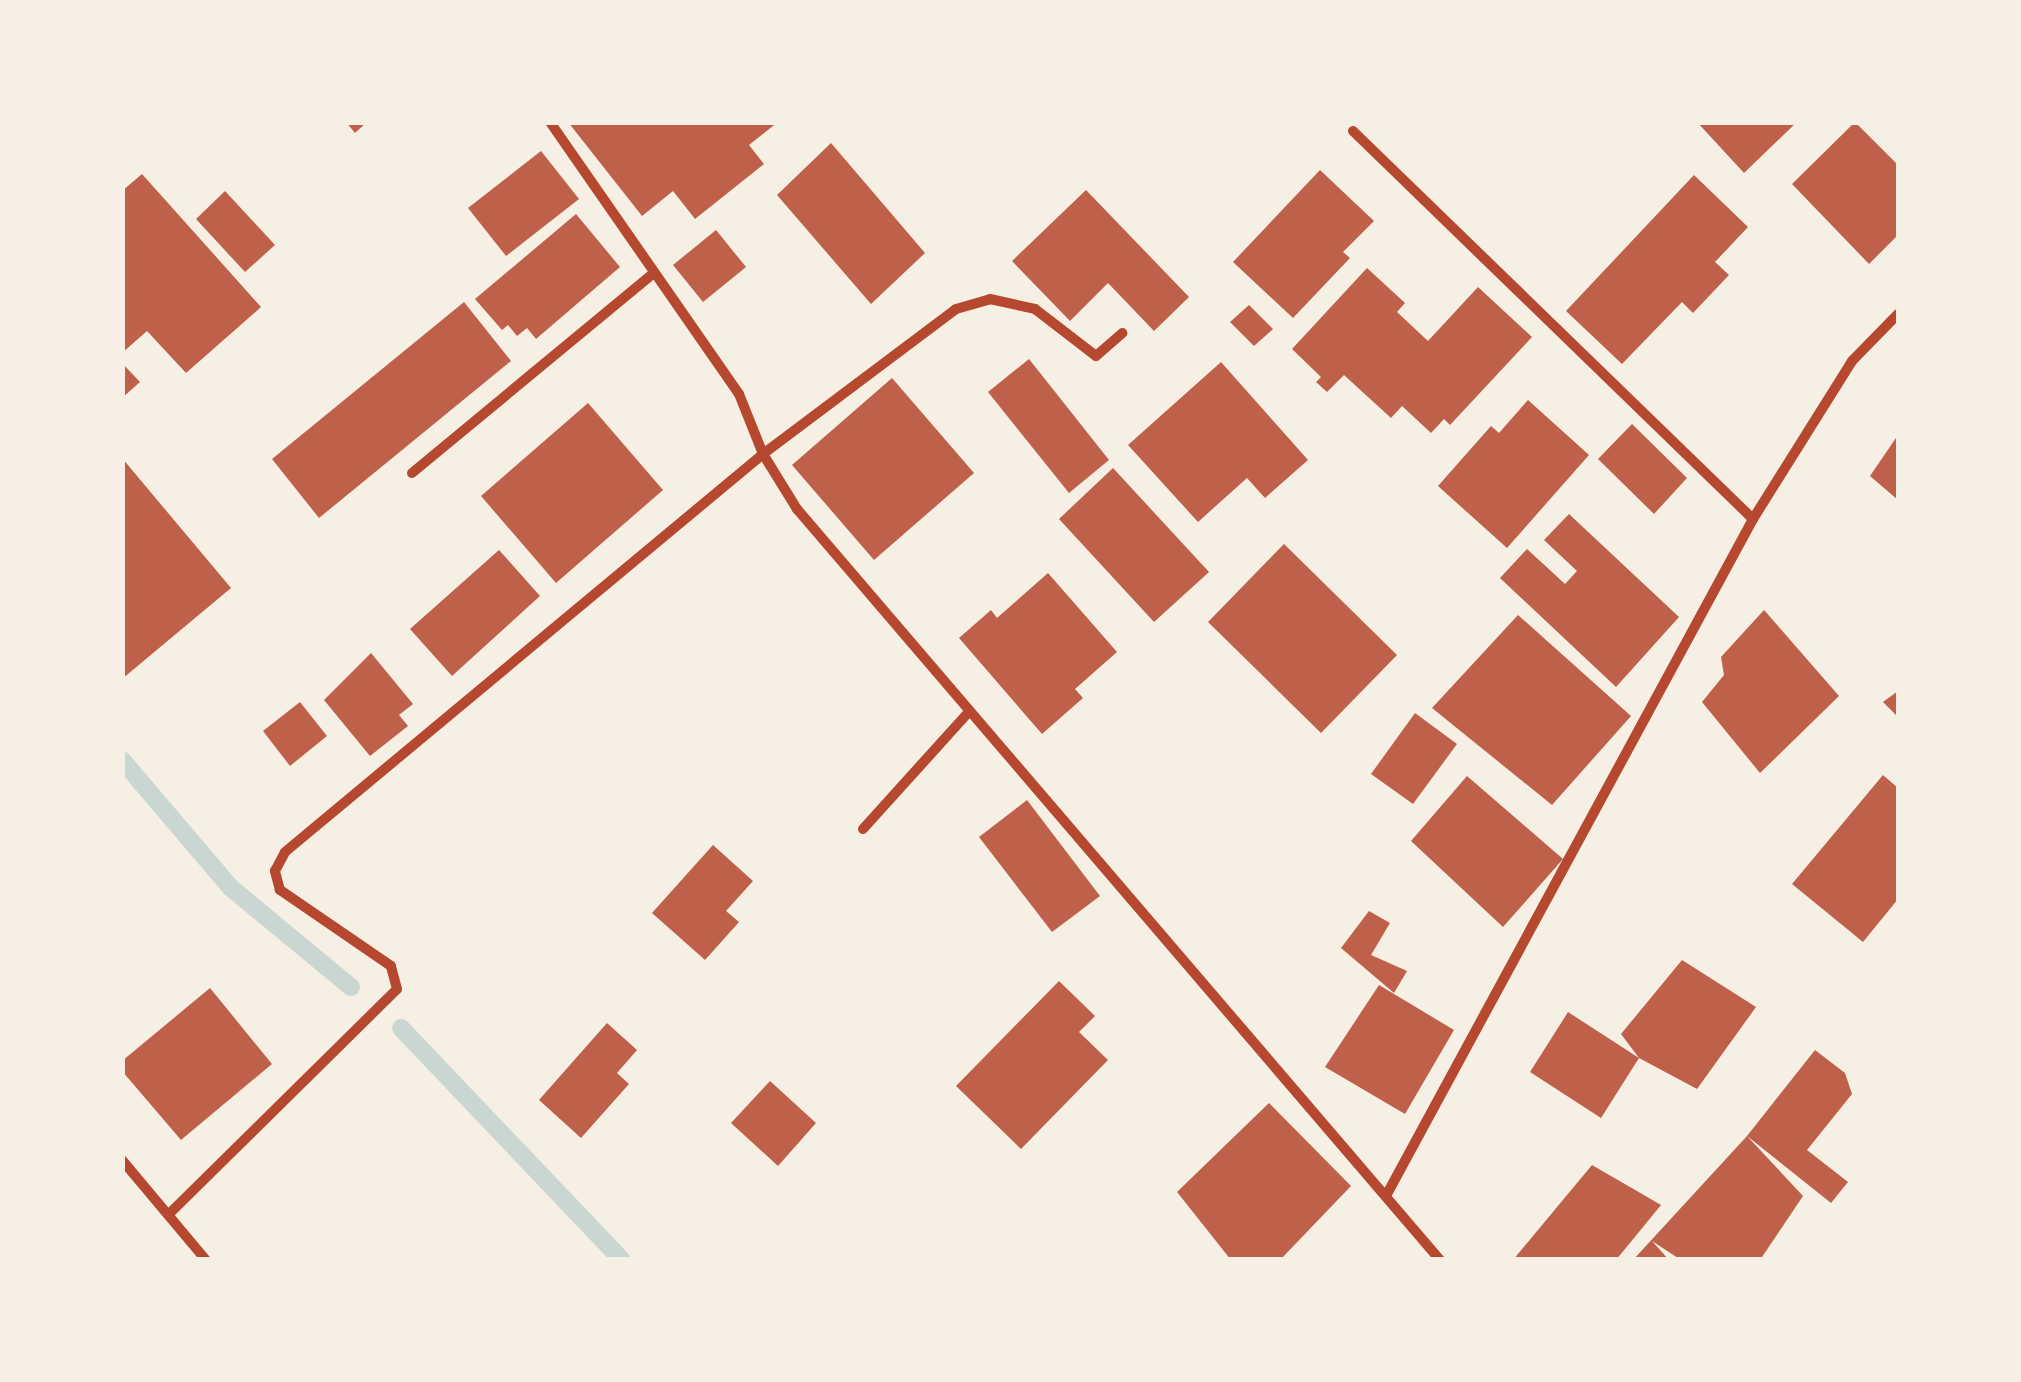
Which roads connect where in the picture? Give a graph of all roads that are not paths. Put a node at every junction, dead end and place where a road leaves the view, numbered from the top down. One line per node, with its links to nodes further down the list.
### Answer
1 (550, 122): 3 (street)
2 (1354, 131): 8 (street)
3 (654, 272): 6 (street); 7 (street)
4 (1898, 314): 8 (street)
5 (1122, 333): 6 (street)
6 (763, 454): 9 (street); 13 (street)
7 (412, 473)
8 (1753, 519): 12 (street)
9 (967, 714): 10 (street); 12 (street)
10 (863, 829)
11 (122, 1160): 13 (street)
12 (1387, 1194): 15 (street)
13 (169, 1214): 14 (street)
14 (206, 1260)
15 (1440, 1260)

